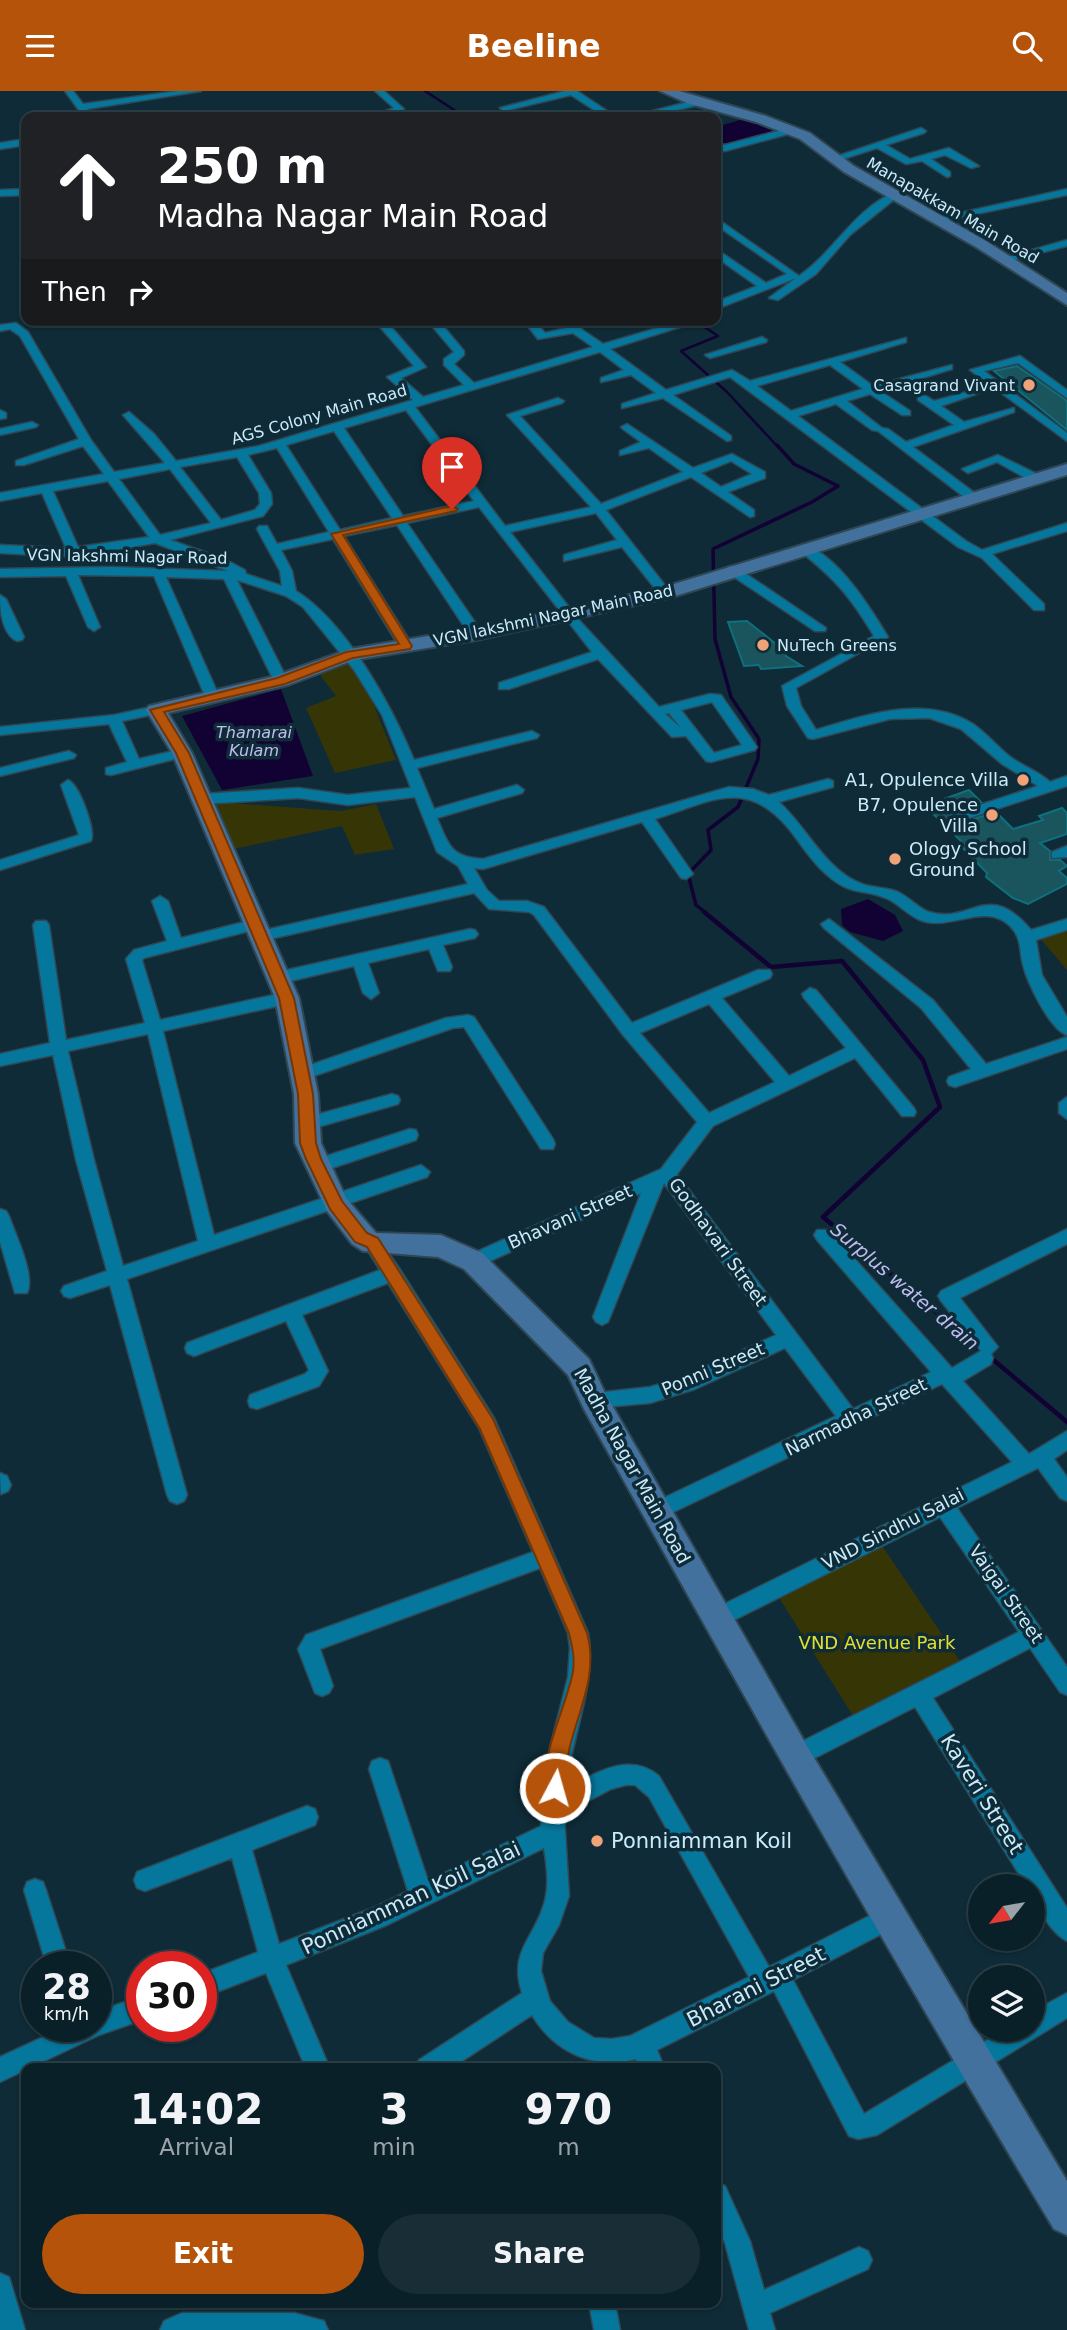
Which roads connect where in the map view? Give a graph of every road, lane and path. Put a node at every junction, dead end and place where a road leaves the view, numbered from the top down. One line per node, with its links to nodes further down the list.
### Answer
1 (69, 91): 8 (street)
2 (197, 91): 6 (street)
3 (379, 91): 11 (street)
4 (571, 91): 9 (street); 12 (street)
5 (667, 91): 7 (street, Manapakkam Main Road)
6 (164, 93): 8 (street)
7 (700, 102): 13 (street); 14 (street, Manapakkam Main Road)
8 (82, 107): 10 (street)
9 (504, 108)
10 (85, 112)
11 (390, 112)
12 (603, 112)
13 (656, 112)
14 (793, 130): 19 (street); 20 (street, Manapakkam Main Road)
15 (921, 131): 18 (street)
16 (21, 143): 17 (street)
17 (0, 146)
18 (880, 146): 20 (street); 21 (street)
19 (721, 147)
20 (837, 158): 27 (street, Manapakkam Main Road)
21 (924, 158): 22 (street); 23 (street)
22 (974, 166)
23 (947, 174)
24 (21, 191): 25 (street)
25 (0, 193)
26 (1067, 194): 28 (street)
27 (893, 196): 28 (street, Manapakkam Main Road); 34 (street)
28 (941, 221): 32 (street, Manapakkam Main Road)
29 (721, 224): 33 (street)
30 (1067, 243): 32 (street)
31 (721, 257): 33 (street)
32 (1004, 258): 35 (street, Manapakkam Main Road)
33 (765, 288): 36 (street)
34 (774, 298)
35 (1067, 300)
36 (721, 304)
37 (21, 323): 38 (street)
38 (12, 325): 45 (street); 80 (street)
39 (384, 326): 65 (street)
40 (437, 326): 57 (street)
41 (533, 326): 42 (street)
42 (576, 326)
43 (580, 326): 49 (street)
44 (677, 326): 49 (street, AGS Colony Main Road)
45 (0, 328)
46 (762, 340): 50 (street)
47 (902, 340): 51 (street)
48 (699, 347): 50 (street)
49 (600, 349): 53 (street); 57 (street, AGS Colony Main Road)
50 (710, 355): 54 (street)
51 (832, 362): 56 (street); 58 (street)
52 (948, 367): 58 (street)
53 (630, 372): 55 (street); 60 (street)
54 (732, 373): 56 (street); 60 (street)
55 (605, 380)
56 (749, 385): 72 (street)
57 (472, 387): 65 (street, AGS Colony Main Road)
58 (872, 390): 63 (street); 70 (street)
59 (978, 390): 66 (street)
60 (664, 394): 68 (street); 79 (street)
61 (1067, 395): 78 (street)
62 (922, 397): 66 (street)
63 (838, 400): 72 (street); 83 (street)
64 (558, 401): 98 (street)
65 (422, 402): 67 (street, AGS Colony Main Road)
66 (934, 405): 74 (street)
67 (409, 406): 75 (street, AGS Colony Main Road); 97 (street)
68 (626, 406)
69 (1010, 410): 74 (street)
70 (906, 413)
71 (129, 415): 87 (street)
72 (789, 415): 99 (street)
73 (32, 425): 77 (street)
74 (964, 426): 83 (street)
75 (337, 427): 82 (street, AGS Colony Main Road); 101 (street)
76 (627, 427): 81 (street)
77 (0, 432)
78 (1067, 437)
79 (727, 438)
80 (86, 440): 86 (street); 91 (street)
81 (650, 443): 85 (street); 90 (street)
82 (280, 444): 84 (street, AGS Colony Main Road); 106 (street)
83 (904, 446): 96 (street)
84 (241, 453): 87 (street, AGS Colony Main Road); 102 (street)
85 (624, 453)
86 (20, 463)
87 (172, 464): 91 (street, AGS Colony Main Road); 102 (street)
88 (968, 469): 92 (street)
89 (1067, 470): 92 (street, VGN lakshmi Nagar Main Road)
90 (693, 472): 94 (street); 94 (street); 98 (street)
91 (112, 476): 93 (street, AGS Colony Main Road); 107 (street)
92 (1035, 478): 96 (street, VGN lakshmi Nagar Main Road)
93 (46, 489): 95 (street, AGS Colony Main Road); 112 (street)
94 (719, 492): 100 (street)
95 (0, 497)
96 (972, 497): 99 (street, VGN lakshmi Nagar Main Road)
97 (480, 503): 101 (street); 105 (street)
98 (599, 509): 105 (street); 108 (street)
99 (921, 512): 111 (street, VGN lakshmi Nagar Main Road); 113 (street)
100 (750, 513)
101 (398, 521): 106 (street); 128 (street)
102 (218, 524): 107 (street)
103 (1067, 527): 113 (street)
104 (263, 529): 110 (street)
105 (504, 530): 125 (street)
106 (337, 534): 110 (street); 130 (street)
107 (157, 540): 112 (street); 120 (street)
108 (625, 542): 114 (street); 122 (street)
109 (1, 548): 112 (street)
110 (274, 548): 121 (street)
111 (804, 548): 119 (street, VGN lakshmi Nagar Main Road); 152 (street)
112 (74, 553)
113 (985, 554): 124 (street)
114 (568, 558)
115 (158, 572): 117 (street, VGN lakshmi Nagar Road); 118 (street, VGN lakshmi Nagar Road); 135 (street)
116 (0, 573): 117 (street, VGN lakshmi Nagar Road)
117 (71, 573): 126 (street)
118 (228, 575): 120 (street, VGN lakshmi Nagar Road); 133 (street)
119 (718, 575): 122 (street, VGN lakshmi Nagar Main Road); 127 (street)
120 (246, 577): 121 (street, VGN lakshmi Nagar Road)
121 (290, 593): 132 (street, VGN lakshmi Nagar Road)
122 (665, 593): 125 (street, VGN lakshmi Nagar Main Road)
123 (0, 599): 129 (street)
124 (1039, 607)
125 (569, 615): 128 (street, VGN lakshmi Nagar Main Road); 131 (street)
126 (94, 627)
127 (820, 628)
128 (476, 634): 130 (street, VGN lakshmi Nagar Main Road)
129 (18, 638)
130 (406, 646): 132 (street, VGN lakshmi Nagar Main Road)
131 (600, 654): 134 (street); 138 (street)
132 (350, 655): 133 (street, VGN lakshmi Nagar Main Road); 146 (street, VGN lakshmi Nagar Road)
133 (281, 681): 135 (street, VGN lakshmi Nagar Main Road)
134 (504, 686)
135 (212, 696): 137 (street, VGN lakshmi Nagar Main Road)
136 (672, 708): 138 (street); 141 (street); 141 (street)
137 (156, 710): 139 (street); 143 (street)
138 (657, 712): 141 (street)
139 (114, 719): 140 (street); 145 (street)
140 (0, 731)
141 (683, 732)
142 (533, 735): 146 (street)
143 (182, 753): 145 (street); 155 (street)
144 (69, 755): 148 (street)
145 (135, 764): 147 (street)
146 (409, 766): 154 (street, VGN lakshmi Nagar Road)
147 (111, 771)
148 (0, 772)
149 (1067, 781): 152 (street)
150 (828, 784): 156 (street)
151 (68, 785): 161 (street)
152 (1044, 788): 159 (street)
153 (517, 790): 157 (street)
154 (419, 792): 155 (street); 157 (street, VGN lakshmi Nagar Road)
155 (202, 799): 168 (street)
156 (768, 800): 158 (street); 170 (street)
157 (430, 815): 160 (street, VGN lakshmi Nagar Road)
158 (646, 817): 160 (street); 162 (street)
159 (954, 818)
160 (463, 863): 163 (street, VGN lakshmi Nagar Road)
161 (0, 865)
162 (686, 874)
163 (479, 887): 168 (street); 182 (street)
164 (160, 901): 172 (street)
165 (1067, 923): 170 (street)
166 (829, 924): 187 (street)
167 (41, 925): 184 (street)
168 (258, 930): 172 (street); 176 (street)
169 (470, 934): 171 (street)
170 (1028, 937): 181 (street)
171 (434, 942): 173 (street); 174 (street)
172 (176, 944): 180 (street)
173 (359, 959): 176 (street); 177 (street)
174 (444, 967)
175 (764, 974): 179 (street)
176 (283, 988): 180 (street); 188 (street)
177 (371, 993)
178 (810, 994): 185 (street)
179 (711, 996): 182 (street); 190 (street)
180 (154, 1026): 184 (street); 206 (street)
181 (1067, 1029)
182 (629, 1031): 195 (street)
183 (1067, 1043): 187 (street)
184 (59, 1047): 186 (street); 210 (street)
185 (857, 1050): 190 (street, Godhavari Street); 193 (street)
186 (0, 1060)
187 (982, 1071): 189 (street)
188 (302, 1074): 196 (street); 198 (street)
189 (955, 1081)
190 (785, 1082): 195 (street, Godhavari Street)
191 (393, 1100): 196 (street)
192 (1067, 1103): 194 (street)
193 (908, 1112)
194 (1067, 1112)
195 (707, 1122): 201 (street, Godhavari Street)
196 (307, 1124): 199 (street)
197 (410, 1135): 199 (street)
198 (547, 1144)
199 (317, 1166): 202 (street)
200 (421, 1172): 202 (street)
201 (661, 1176): 208 (street, Bhavani Street); 214 (street); 215 (street, Godhavari Street)
202 (334, 1200): 206 (street); 207 (street)
203 (0, 1216): 211 (street)
204 (823, 1235): 217 (street)
205 (1067, 1235): 217 (street)
206 (207, 1242): 210 (street)
207 (372, 1243): 208 (street, Madha Nagar Main Road); 209 (street)
208 (473, 1261): 218 (street, Madha Nagar Main Road)
209 (393, 1273): 213 (street); 227 (street)
210 (116, 1274): 212 (street); 224 (street)
211 (21, 1289)
212 (70, 1290)
213 (291, 1311): 216 (street); 219 (street)
214 (602, 1317)
215 (788, 1338): 218 (street, Ponni Street); 220 (street, Godhavari Street)
216 (194, 1348)
217 (948, 1377): 220 (street, Narmadha Street); 222 (street, Narmadha Street)
218 (594, 1400): 226 (street, Madha Nagar Main Road)
219 (257, 1401)
220 (850, 1420): 226 (street, Narmadha Street)
221 (1067, 1439): 222 (street, VND Sindhu Salai)
222 (1033, 1460): 223 (street, Narmadha Street); 225 (street, VND Sindhu Salai)
223 (1067, 1492)
224 (177, 1495)
225 (943, 1504): 228 (street, VND Sindhu Salai); 229 (street, Vaigai Street)
226 (659, 1510): 228 (street, Madha Nagar Main Road)
227 (545, 1557): 231 (street); 235 (street)
228 (717, 1618): 233 (street, Madha Nagar Main Road)
229 (1034, 1635): 230 (street, Vaigai Street); 232 (street)
230 (1067, 1685)
231 (322, 1686)
232 (919, 1695): 233 (street); 243 (street, Kaveri Street)
233 (795, 1757): 242 (street, Madha Nagar Main Road)
234 (380, 1769): 241 (street)
235 (553, 1808): 237 (street); 246 (street)
236 (307, 1817): 238 (street)
237 (552, 1832): 241 (street, Ponniamman Koil Salai); 248 (street)
238 (239, 1844): 239 (street); 245 (street)
239 (145, 1880)
240 (35, 1890): 244 (street)
241 (421, 1896): 245 (street, Ponniamman Koil Salai)
242 (889, 1918): 246 (street, Bharani Street); 254 (street, Madha Nagar Main Road)
243 (1067, 1929)
244 (55, 1951)
245 (272, 1960): 247 (street, Ponniamman Koil Salai); 255 (street)
246 (772, 1979): 253 (street, Bharani Street); 254 (street)
247 (217, 1980)
248 (536, 1998): 253 (street); 256 (street)
249 (1067, 2005): 250 (street)
250 (1045, 2018)
251 (56, 2042): 258 (street)
252 (1006, 2042): 254 (street)
253 (631, 2048): 257 (street)
254 (973, 2062): 260 (street, Madha Nagar Main Road)
255 (315, 2063)
256 (437, 2063)
257 (647, 2063)
258 (0, 2070)
259 (721, 2206): 264 (street)
260 (1067, 2215)
261 (859, 2260): 264 (street)
262 (0, 2286): 266 (street)
263 (603, 2308): 269 (street)
264 (759, 2318)
265 (265, 2328): 267 (street); 268 (street)
266 (12, 2330)
267 (173, 2330)
268 (315, 2330)
269 (607, 2330)

